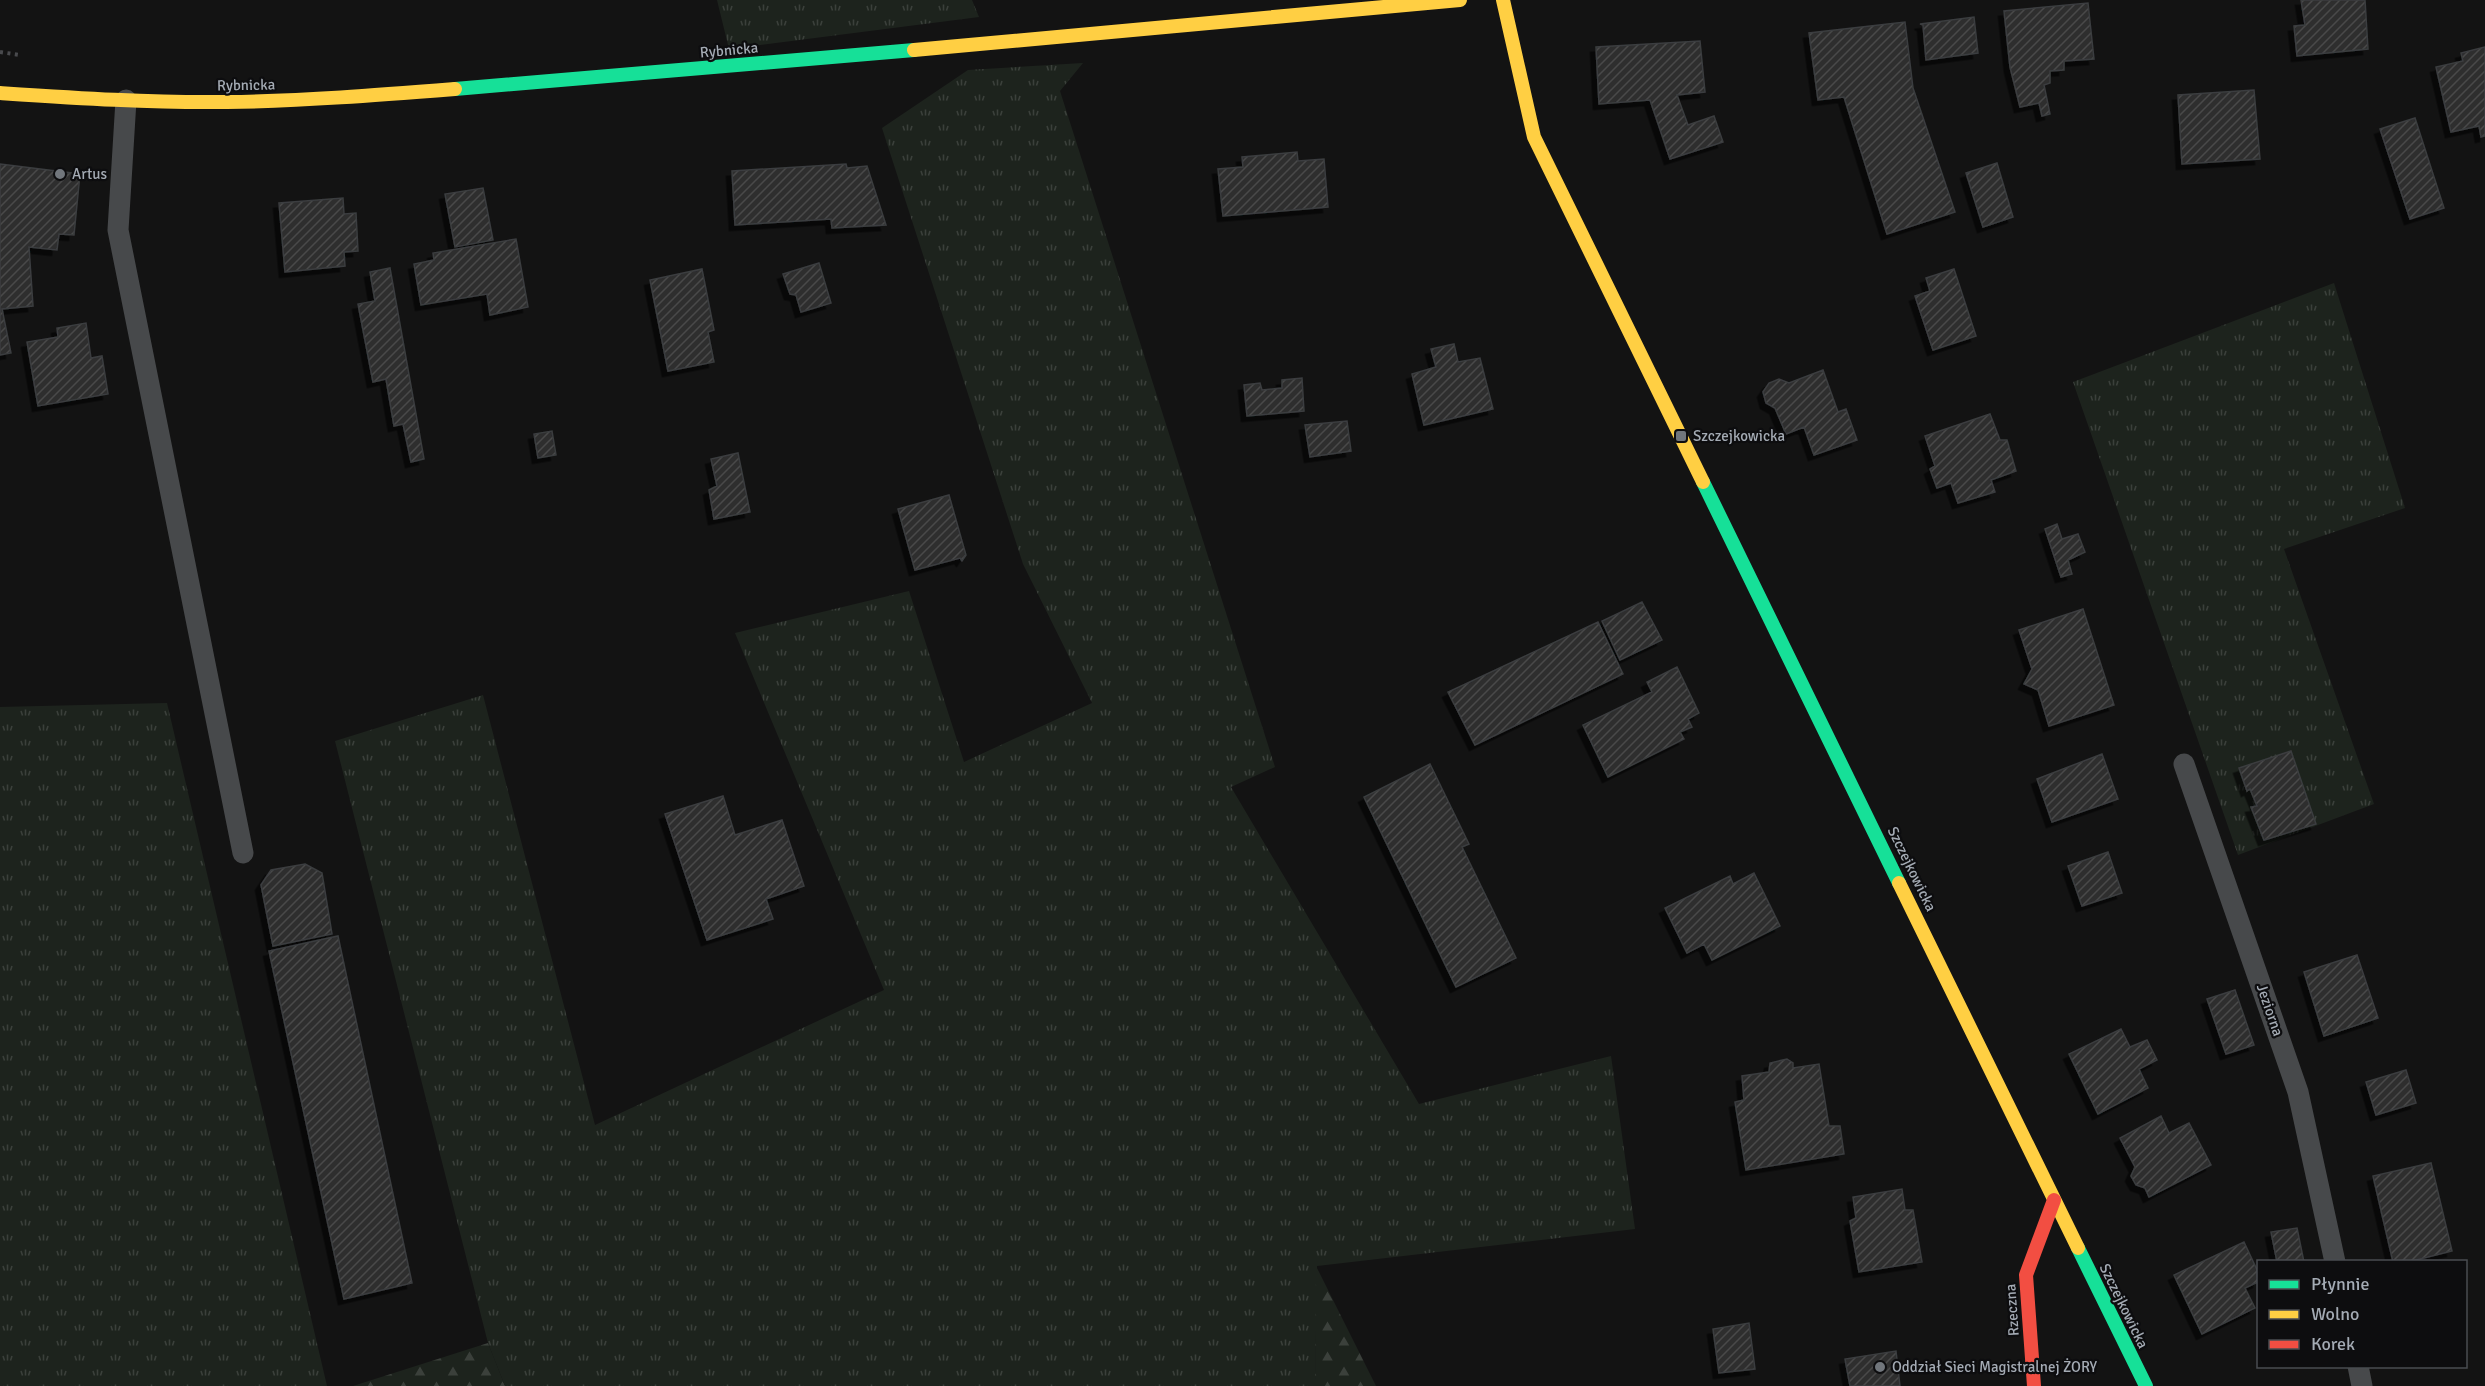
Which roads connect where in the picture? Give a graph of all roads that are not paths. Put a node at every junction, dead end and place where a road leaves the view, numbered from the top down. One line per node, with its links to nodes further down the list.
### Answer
1 (1460, 0): 4 (street, Rybnicka)
2 (1503, 0): 7 (street, Szczejkowicka)
3 (0, 93): 4 (street, Rybnicka)
4 (126, 100): 6 (lane)
5 (2184, 764): 8 (lane, Jeziorna)
6 (243, 853)
7 (2054, 1200): 10 (street, Rzeczna); 11 (street, Szczejkowicka)
8 (2335, 1260)
9 (2358, 1368): 12 (lane)
10 (2034, 1386)
11 (2146, 1386)
12 (2362, 1386)

